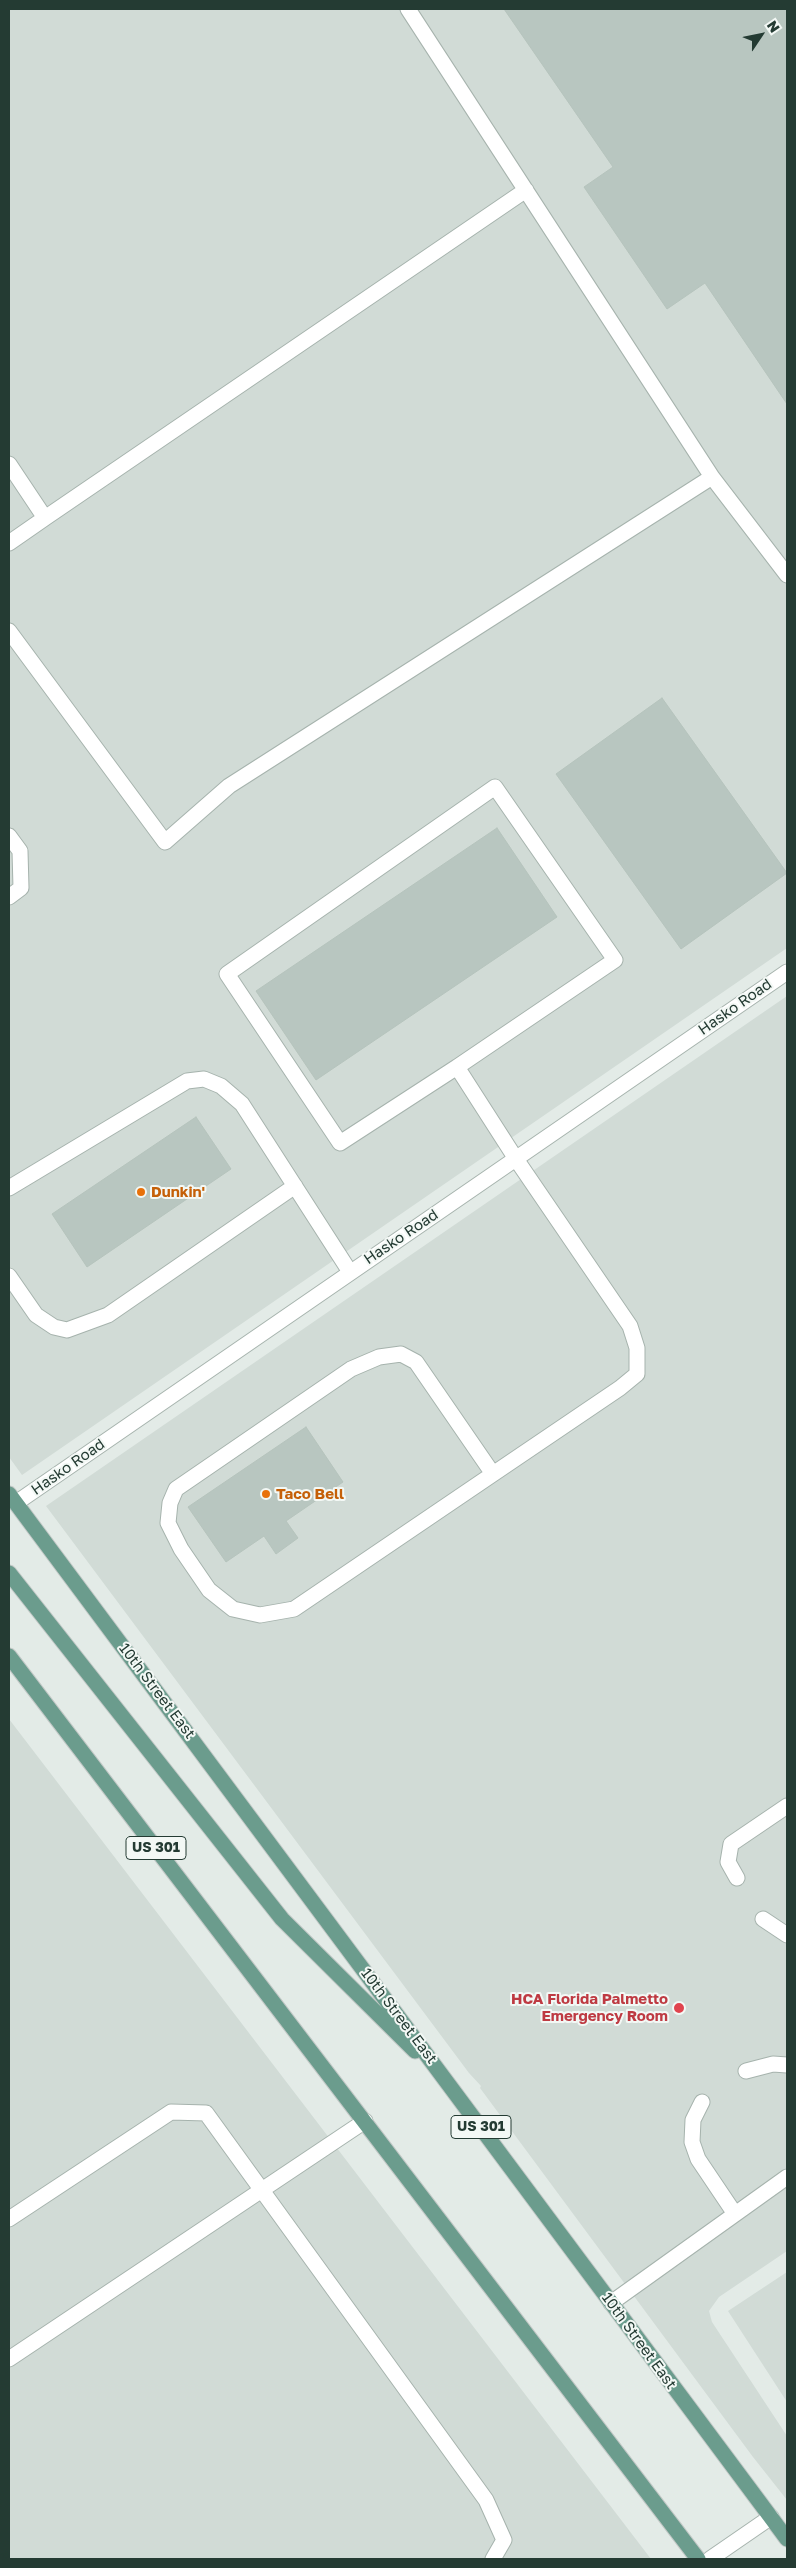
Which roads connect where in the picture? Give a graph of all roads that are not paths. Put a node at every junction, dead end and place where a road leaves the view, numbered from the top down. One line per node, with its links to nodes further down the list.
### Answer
1 (408, 9): 2 (street)
2 (526, 190): 4 (street); 5 (street)
3 (9, 464): 5 (street)
4 (712, 477): 7 (street); 8 (street)
5 (45, 518): 6 (street)
6 (9, 543)
7 (787, 575)
8 (9, 631)
9 (9, 836): 10 (street)
10 (15, 893)
11 (787, 972): 13 (street, Hasko Road)
12 (457, 1066): 12 (street); 13 (street)
13 (516, 1159): 16 (street, Hasko Road); 18 (street)
14 (295, 1186): 15 (street); 16 (street); 17 (street)
15 (9, 1188)
16 (350, 1272): 19 (street, Hasko Road)
17 (9, 1276)
18 (493, 1474): 18 (street)
19 (11, 1499): 28 (main road, 10th Street East / US 301)
20 (9, 1572): 28 (main road)
21 (9, 1656): 30 (main road, US 301)
22 (787, 1806): 23 (street)
23 (737, 1878)
24 (763, 1919): 25 (street)
25 (787, 1935)
26 (787, 2065): 27 (street)
27 (746, 2071)
28 (452, 2087): 35 (main road, 10th Street East / US 301)
29 (702, 2102): 33 (street)
30 (364, 2121): 32 (street); 40 (main road, US 301)
31 (787, 2177): 33 (street)
32 (261, 2191): 34 (street); 36 (street); 39 (street)
33 (735, 2214): 35 (street)
34 (9, 2220)
35 (611, 2302): 37 (main road, 10th Street East / US 301)
36 (9, 2359)
37 (771, 2517): 38 (main road, 10th Street East / US 301); 41 (street)
38 (787, 2539)
39 (493, 2559)
40 (698, 2559)
41 (710, 2559)

